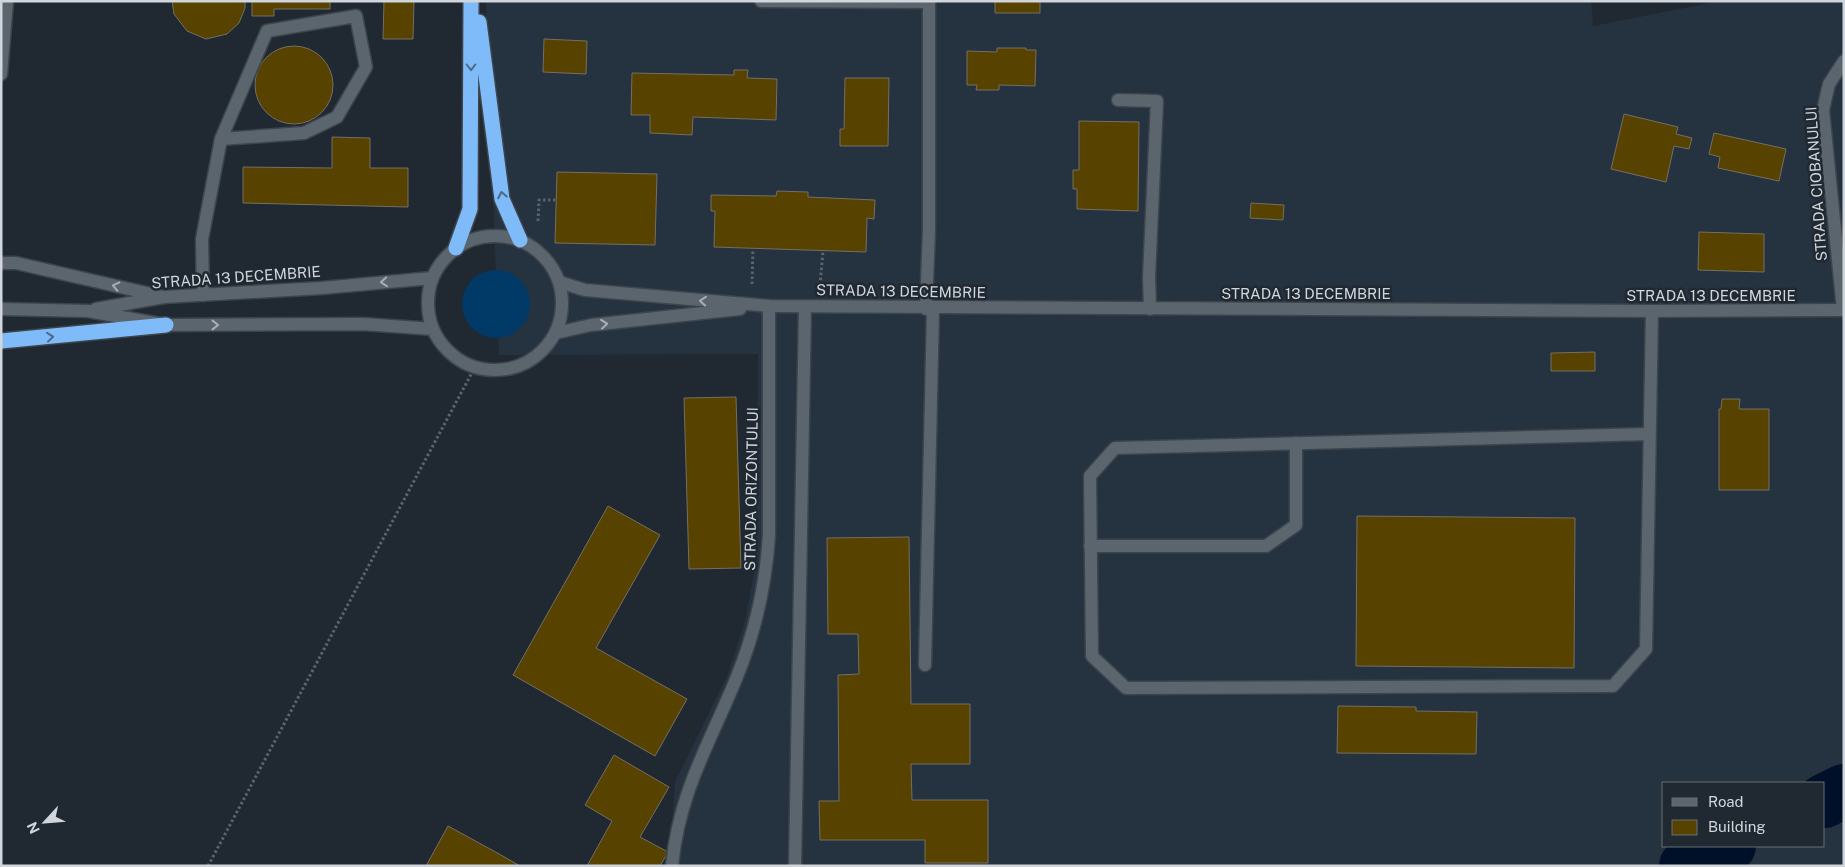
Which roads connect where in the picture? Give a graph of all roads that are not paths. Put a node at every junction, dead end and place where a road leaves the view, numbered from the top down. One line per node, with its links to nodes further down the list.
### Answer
1 (6, 1): 7 (main road)
2 (471, 1): 11 (highway, one-way to 11)
3 (476, 1): 10 (highway, one-way to 3)
4 (761, 1): 5 (main road)
5 (928, 2): 20 (main road)
6 (1844, 61): 22 (main road, STRADA CIOBANULUI)
7 (1, 74)
8 (1118, 100): 21 (main road)
9 (221, 139): 9 (main road); 15 (main road)
10 (520, 240): 11 (main road); 14 (main road)
11 (456, 248): 13 (main road)
12 (1, 263): 16 (main road, one-way to 12)
13 (432, 278): 15 (main road, STRADA 13 DECEMBRIE, one-way to 15); 26 (main road)
14 (559, 282): 17 (main road, STRADA 13 DECEMBRIE, one-way to 14); 27 (main road)
15 (203, 295): 16 (main road, STRADA 13 DECEMBRIE)
16 (164, 297): 23 (main road, STRADA 13 DECEMBRIE)
17 (769, 306): 18 (main road, STRADA 13 DECEMBRIE); 27 (main road, STRADA 13 DECEMBRIE, one-way to 17); 33 (main road, STRADA ORIZONTULUI)
18 (805, 307): 20 (main road, STRADA 13 DECEMBRIE); 34 (main road)
19 (1, 309): 23 (main road)
20 (930, 309): 21 (main road, STRADA 13 DECEMBRIE); 32 (main road)
21 (1150, 309): 24 (main road, STRADA 13 DECEMBRIE)
22 (1844, 310): 24 (main road, STRADA 13 DECEMBRIE)
23 (88, 311): 25 (main road)
24 (1652, 311): 29 (main road)
25 (166, 325): 26 (main road, one-way to 26); 28 (highway, one-way to 25)
26 (433, 329): 27 (main road)
27 (556, 333)
28 (1, 341)
29 (1650, 434): 30 (main road); 31 (main road)
30 (1296, 443): 31 (main road); 31 (main road)
31 (1090, 546)
32 (925, 665)
33 (672, 866)
34 (795, 866)

